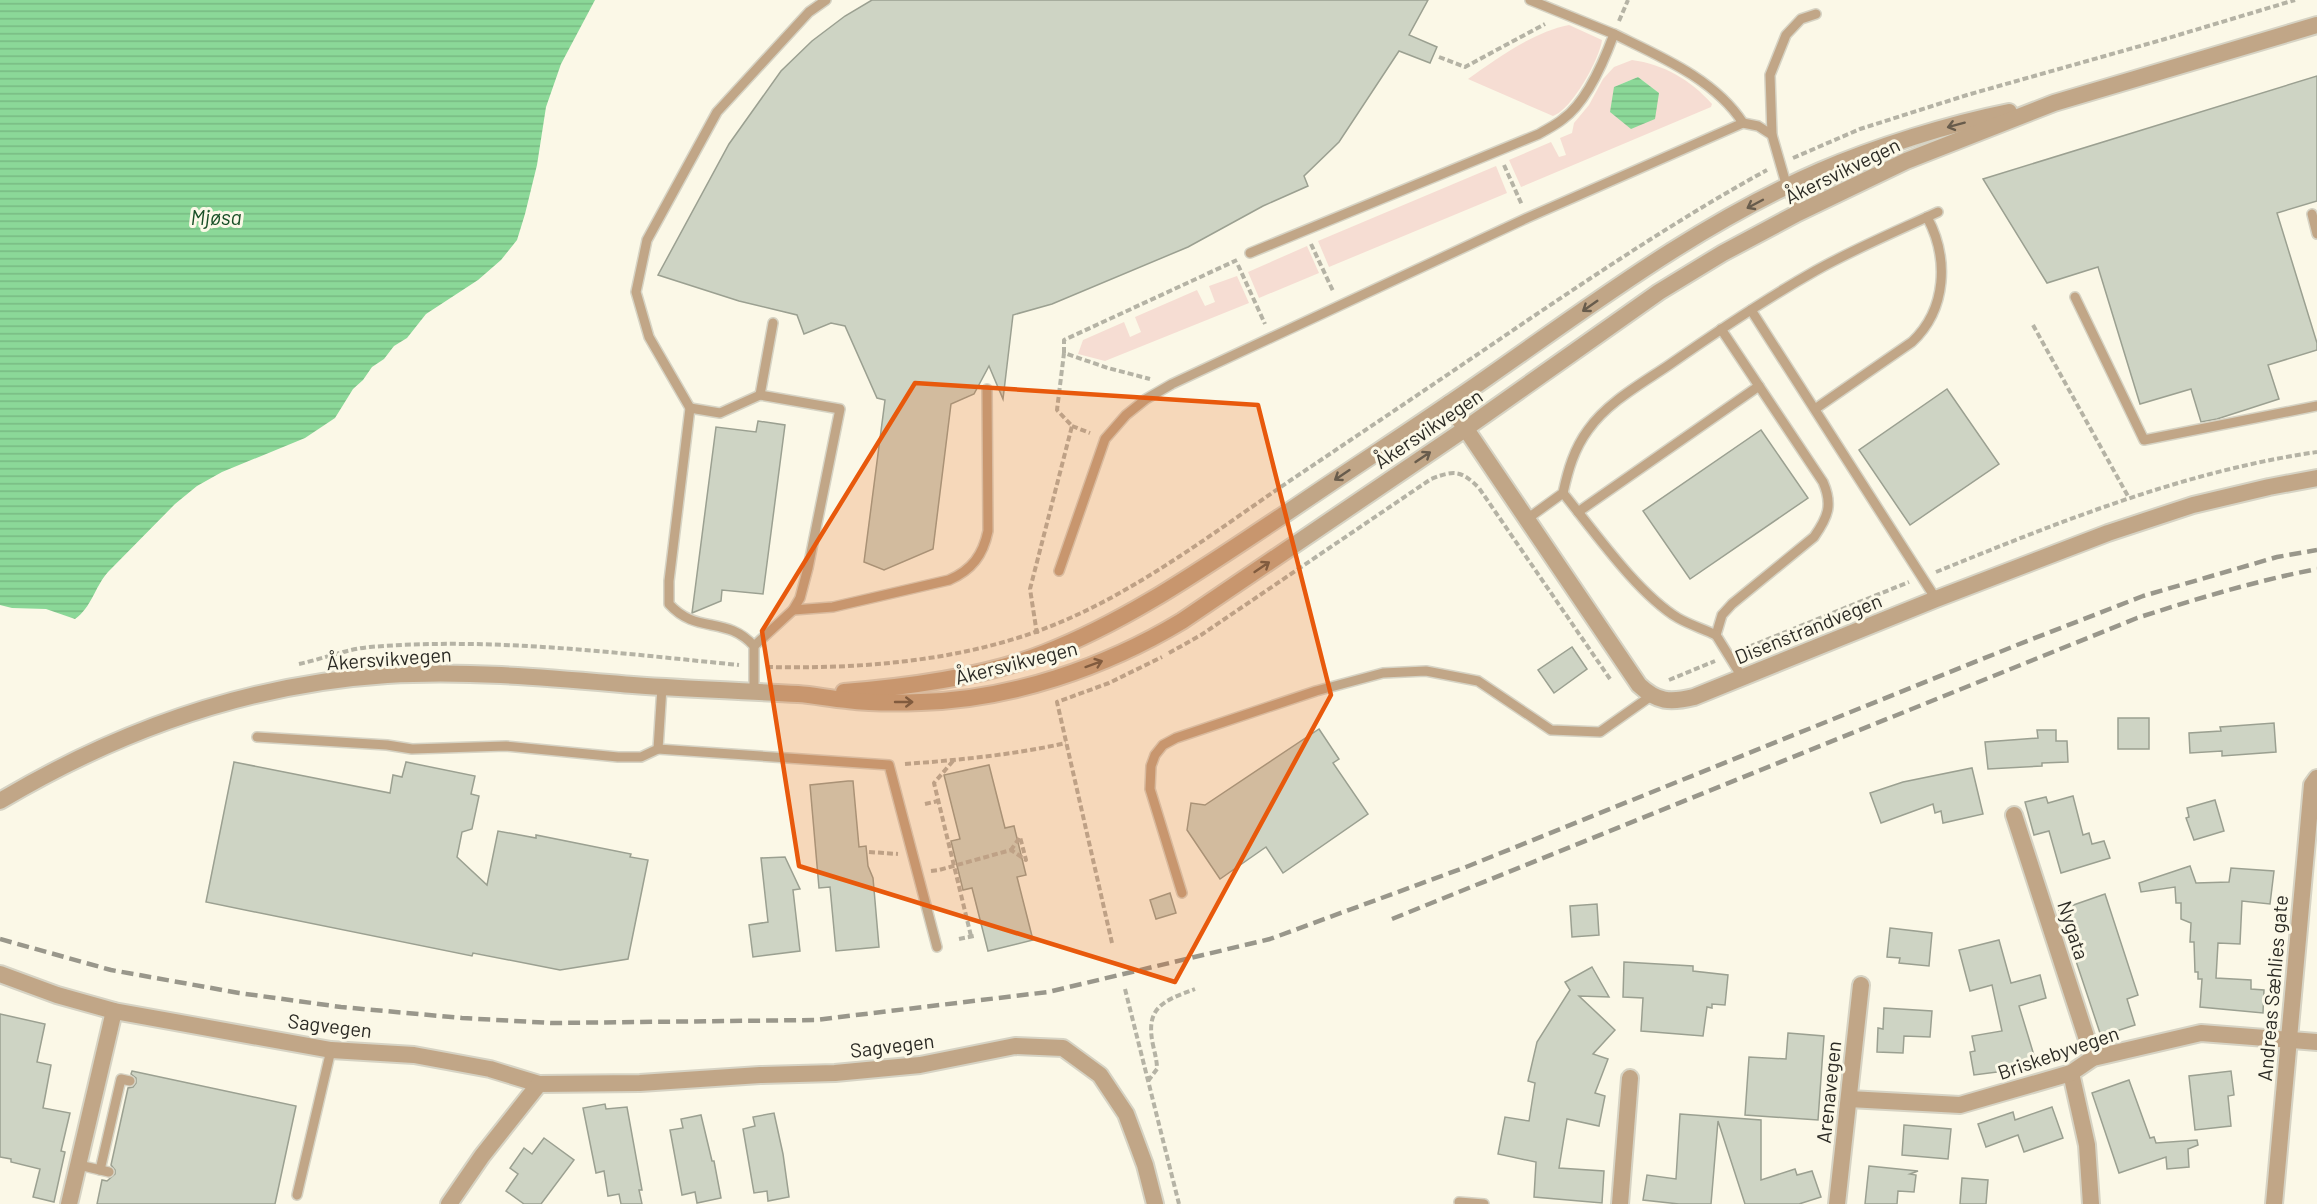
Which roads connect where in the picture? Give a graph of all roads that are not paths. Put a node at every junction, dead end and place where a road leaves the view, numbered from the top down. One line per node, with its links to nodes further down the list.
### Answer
1 (826, 0): 27 (lane)
2 (1530, 0): 4 (lane)
3 (1550, 0): 4 (lane)
4 (1564, 13): 7 (lane)
5 (1816, 14): 10 (lane)
6 (2317, 25): 8 (street, Åkersvikvegen)
7 (1614, 34): 9 (lane); 17 (lane)
8 (2054, 103): 11 (street, Åkersvikvegen, one-way to 11); 13 (street, Åkersvikvegen)
9 (1743, 123): 10 (lane); 34 (lane)
10 (1772, 135): 11 (lane)
11 (1787, 187): 13 (lane); 25 (street, Åkersvikvegen, one-way to 25)
12 (1938, 212): 15 (lane)
13 (1798, 213): 29 (street, Åkersvikvegen)
14 (2312, 214): 16 (lane)
15 (1927, 217): 19 (lane); 28 (lane)
16 (2317, 234)
17 (1250, 253)
18 (2075, 297): 26 (lane)
19 (1751, 310): 21 (lane); 28 (lane)
20 (773, 323): 24 (lane)
21 (1721, 329): 22 (lane); 31 (lane)
22 (1759, 386): 32 (lane); 37 (lane)
23 (987, 389): 36 (lane)
24 (760, 395): 27 (lane); 36 (lane)
25 (1449, 404): 29 (street); 43 (street, Åkersvikvegen, one-way to 43)
26 (2317, 406)
27 (690, 408): 38 (lane)
28 (1815, 409): 35 (lane)
29 (1465, 429): 33 (street); 43 (street, Åkersvikvegen, one-way to 29)
30 (2317, 478): 35 (street, Disenstrandvegen)
31 (1563, 493): 32 (lane); 33 (lane)
32 (1578, 512): 37 (lane)
33 (1527, 519): 41 (street)
34 (1059, 571)
35 (1936, 599): 39 (street, Disenstrandvegen)
36 (794, 610): 38 (lane)
37 (1716, 634): 39 (lane)
38 (754, 646): 42 (lane)
39 (1742, 677): 41 (street, Disenstrandvegen)
40 (662, 687): 42 (street, Åkersvikvegen); 45 (lane); 47 (street, Åkersvikvegen)
41 (1645, 691): 49 (lane)
42 (753, 692): 43 (street, Åkersvikvegen)
43 (804, 694)
44 (257, 737): 45 (lane)
45 (658, 749): 50 (lane)
46 (2317, 778): 54 (street, Andreas Sæhlies gate)
47 (0, 801)
48 (2014, 816): 57 (street, Nygata)
49 (1182, 893)
50 (937, 947)
51 (0, 974): 53 (street, Sagvegen)
52 (1861, 985): 62 (street, Arenavegen)
53 (114, 1011): 56 (street, Sagvegen); 63 (street)
54 (2288, 1041): 55 (street, Briskebyvegen); 57 (street, Briskebyvegen); 73 (street, Andreas Sæhlies gate)
55 (2317, 1042)
56 (331, 1050): 61 (street, Sagvegen); 64 (lane)
57 (2093, 1058): 58 (street, Briskebyvegen)
58 (2071, 1073): 62 (street, Briskebyvegen); 72 (street)
59 (1630, 1078): 70 (street)
60 (130, 1081): 63 (lane)
61 (538, 1084): 67 (street); 68 (street, Sagvegen)
62 (1849, 1099): 71 (street, Arenavegen)
63 (79, 1166): 66 (street)
64 (297, 1195)
65 (1459, 1202): 69 (lane)
66 (69, 1204)
67 (449, 1204)
68 (1155, 1204)
69 (1484, 1204)
70 (1620, 1204)
71 (1837, 1204)
72 (2091, 1204)
73 (2274, 1204)

